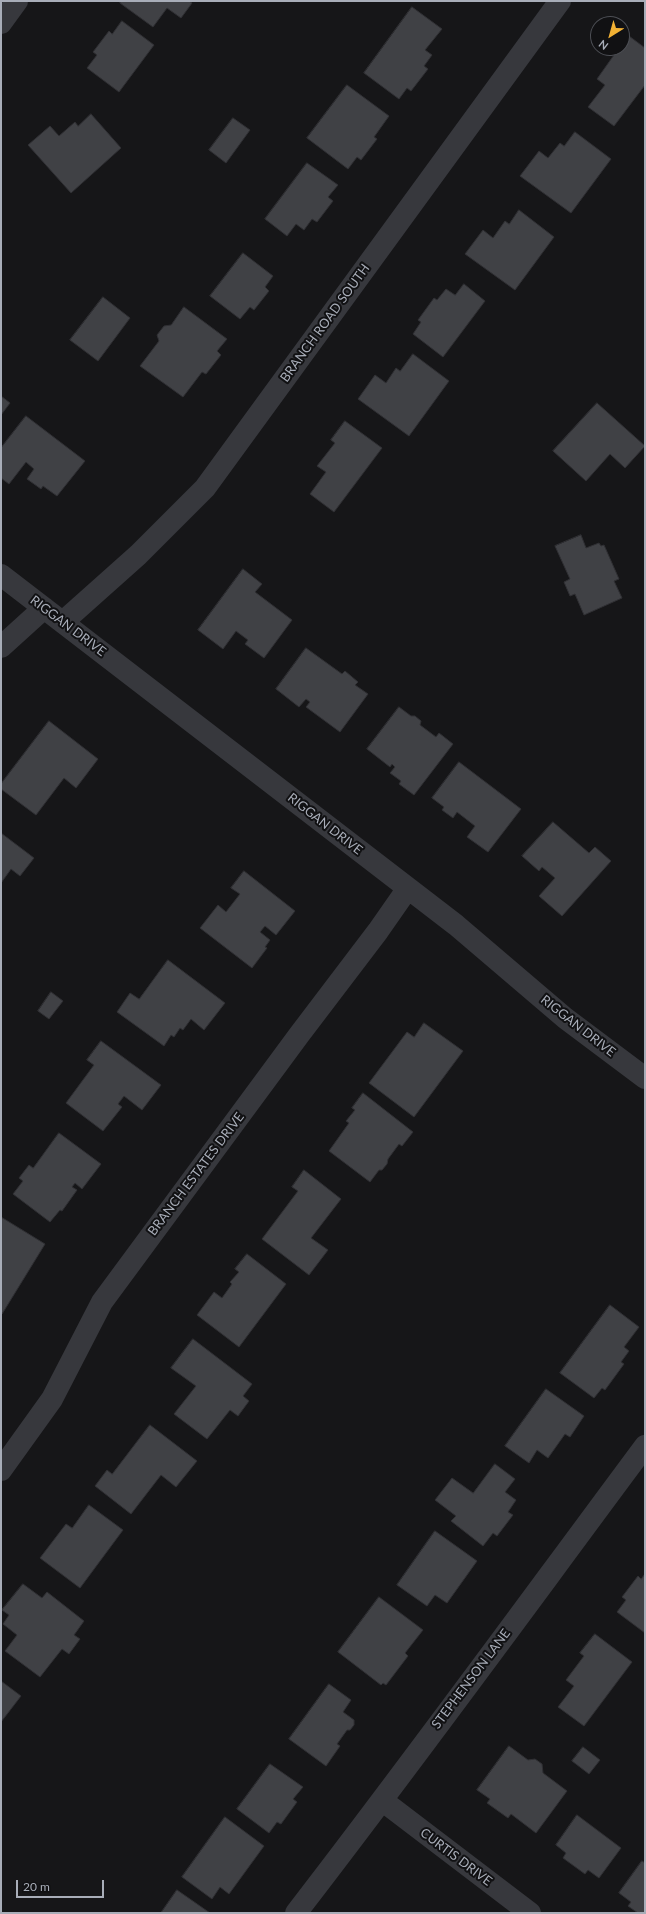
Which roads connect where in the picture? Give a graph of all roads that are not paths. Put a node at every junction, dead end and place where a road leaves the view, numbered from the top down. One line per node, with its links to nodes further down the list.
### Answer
1 (17, 1): 3 (street)
2 (560, 1): 6 (street, BRANCH ROAD SOUTH)
3 (1, 23)
4 (1, 575): 5 (street, RIGGAN DRIVE)
5 (44, 608): 6 (street, RIGGAN DRIVE); 7 (street)
6 (64, 622): 8 (street, RIGGAN DRIVE)
7 (1, 647)
8 (408, 888): 9 (street, RIGGAN DRIVE); 11 (street, BRANCH ESTATES DRIVE)
9 (645, 1078)
10 (645, 1446): 12 (street, STEPHENSON LANE)
11 (1, 1470)
12 (383, 1801): 13 (street, STEPHENSON LANE); 14 (street, CURTIS DRIVE)
13 (296, 1913)
14 (530, 1913)

